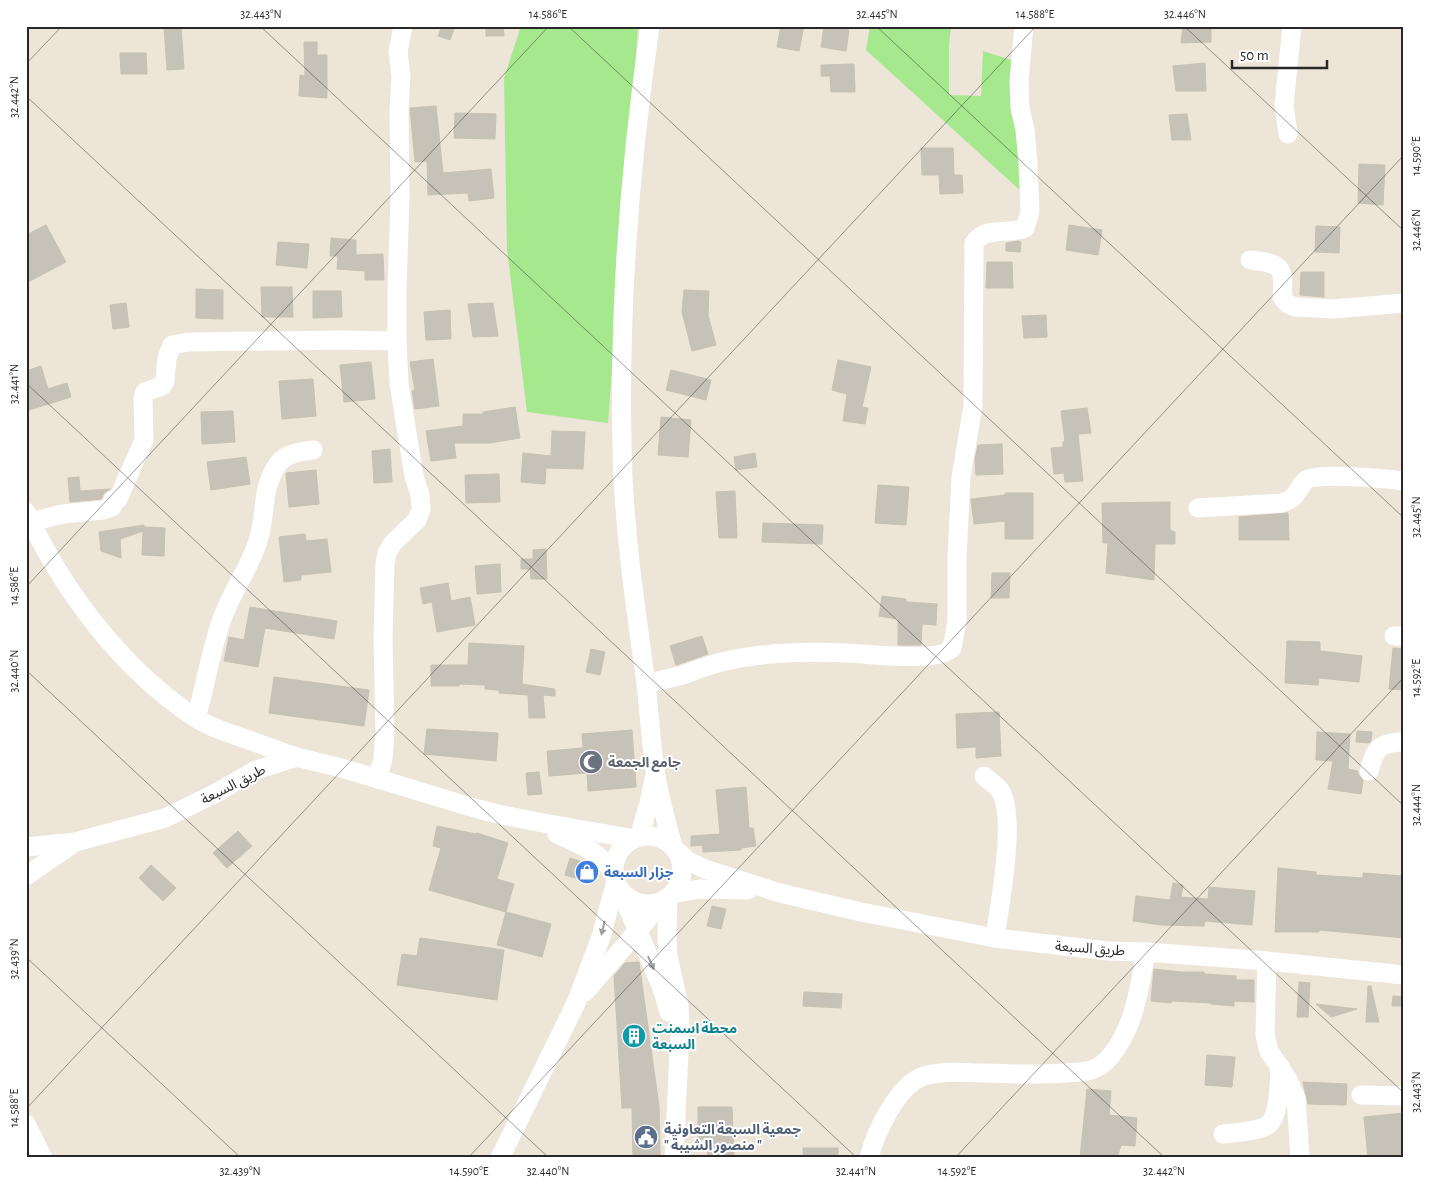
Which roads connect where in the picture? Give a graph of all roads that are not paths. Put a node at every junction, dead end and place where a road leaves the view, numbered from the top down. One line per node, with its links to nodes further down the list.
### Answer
1 (403, 26): 8 (street)
2 (650, 26): 13 (street)
3 (1024, 26): 13 (street)
4 (1292, 26): 5 (street)
5 (1288, 134)
6 (1250, 260): 7 (street)
7 (1404, 303)
8 (397, 341): 12 (street); 20 (street)
9 (313, 450): 14 (street)
10 (1404, 481): 11 (street)
11 (1198, 508)
12 (29, 517): 14 (street)
13 (646, 684): 17 (street)
14 (196, 718): 16 (street)
15 (1404, 742): 18 (street)
16 (297, 757): 20 (street); 23 (street, طريق السبعة)
17 (655, 771): 22 (street); 25 (street)
18 (1369, 772)
19 (984, 776): 31 (street)
20 (377, 779): 21 (street)
21 (526, 820): 22 (street); 27 (street)
22 (637, 838): 25 (street); 27 (street)
23 (75, 842): 24 (street, طريق السبعة); 26 (street)
24 (26, 847)
25 (674, 848): 28 (street); 29 (street)
26 (26, 876)
27 (616, 881): 29 (street); 30 (street); 35 (street, one-way to 35)
28 (780, 893): 29 (street); 31 (street, طريق السبعة)
29 (668, 897): 30 (street); 36 (street)
30 (637, 932): 35 (street); 36 (street, one-way to 36)
31 (995, 938): 32 (street, طريق السبعة)
32 (1146, 952): 33 (street, طريق السبعة); 45 (street)
33 (1266, 961): 34 (street, طريق السبعة); 37 (street)
34 (1404, 975)
35 (576, 1003): 43 (street)
36 (680, 1049): 44 (street)
37 (1280, 1067): 41 (street); 46 (street)
38 (1361, 1095): 39 (street)
39 (1404, 1096)
40 (26, 1124): 42 (street)
41 (1223, 1134)
42 (44, 1158)
43 (500, 1158)
44 (674, 1158)
45 (869, 1158)
46 (1300, 1158)

